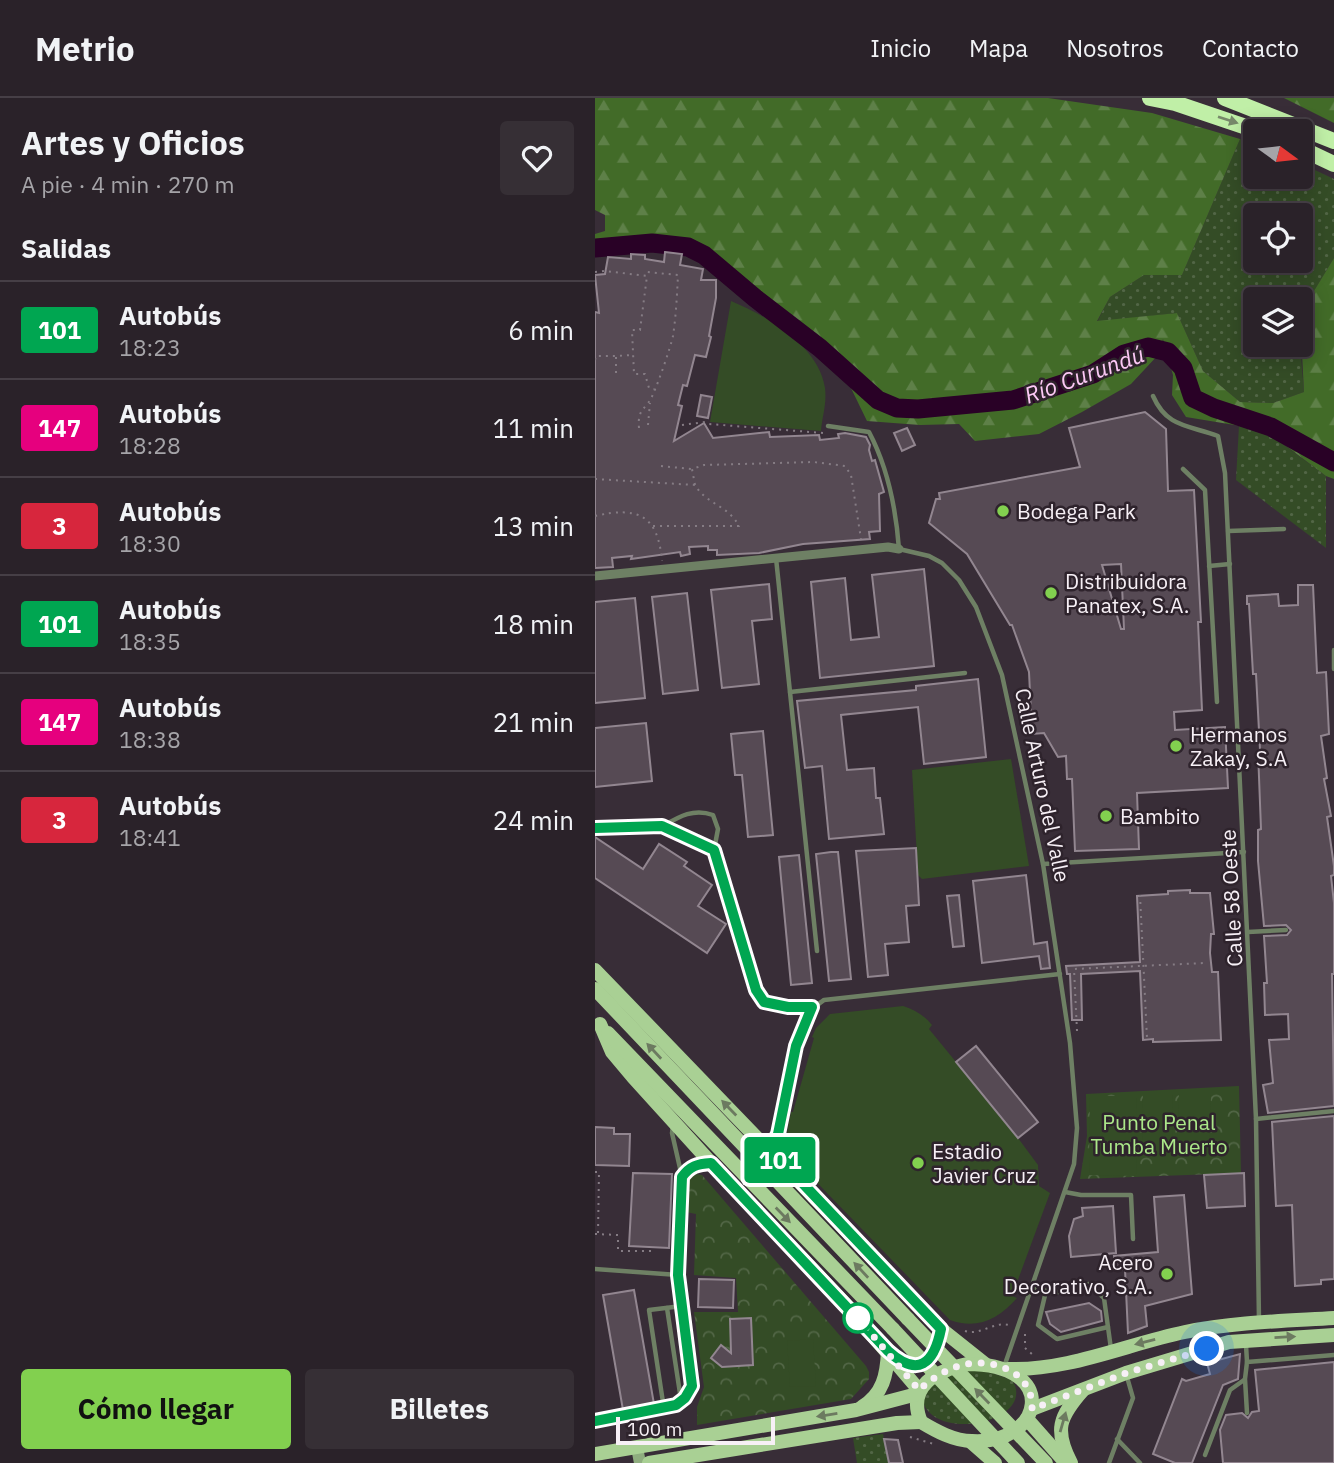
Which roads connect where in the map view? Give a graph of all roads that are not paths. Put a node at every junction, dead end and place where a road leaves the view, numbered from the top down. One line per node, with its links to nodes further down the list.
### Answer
1 (1150, 98): 3 (highway, one-way to 3)
2 (1224, 98): 4 (highway)
3 (1243, 126)
4 (1334, 141)
5 (1313, 154): 6 (highway)
6 (1334, 164)
7 (1153, 396): 11 (lane, Calle 58 Oeste)
8 (828, 426): 12 (lane)
9 (1183, 468): 15 (lane)
10 (1284, 529): 11 (lane)
11 (1228, 531): 14 (lane, Calle 58 Oeste)
12 (899, 549): 13 (street, Calle Arturo del Valle); 26 (lane, Calle Arturo del Valle)
13 (776, 557): 16 (street, Calle Arturo del Valle); 20 (lane)
14 (1230, 565): 15 (lane); 25 (lane, Calle 58 Oeste)
15 (1209, 566): 21 (lane)
16 (595, 576)
17 (1334, 650): 18 (lane)
18 (1334, 669)
19 (965, 673): 20 (lane)
20 (790, 692): 29 (lane)
21 (1217, 702)
22 (662, 826): 23 (lane); 24 (lane); 24 (lane)
23 (595, 828)
24 (714, 850): 33 (lane)
25 (1244, 852): 26 (lane); 28 (lane, Calle 58 Oeste)
26 (1043, 864): 31 (lane, Calle Arturo del Valle)
27 (1286, 930): 28 (lane)
28 (1248, 932): 36 (lane, Calle 58 Oeste)
29 (817, 951)
30 (595, 970): 38 (main road, one-way to 30)
31 (1060, 974): 33 (lane); 41 (lane, Calle Arturo del Valle)
32 (595, 989): 86 (main road, one-way to 32, bridge)
33 (812, 1007): 38 (lane)
34 (597, 1022): 37 (main road); 85 (main road, one-way to 85, bridge)
35 (1334, 1111): 36 (lane)
36 (1256, 1119): 50 (lane, Calle 58 Oeste)
37 (674, 1121): 39 (main road); 40 (lane)
38 (770, 1149): 52 (main road)
39 (711, 1163): 40 (lane); 55 (main road)
40 (682, 1177): 44 (lane)
41 (1065, 1192): 42 (lane); 45 (lane, Calle Arturo del Valle)
42 (1133, 1239)
43 (595, 1269): 44 (lane)
44 (678, 1275): 47 (lane)
45 (1032, 1287): 46 (lane); 60 (lane, Calle Arturo del Valle)
46 (1046, 1291): 51 (lane); 51 (lane)
47 (682, 1306): 48 (lane); 65 (lane)
48 (667, 1308): 65 (lane); 66 (lane)
49 (1334, 1318): 50 (main road)
50 (1259, 1322): 56 (main road, one-way to 56)
51 (1108, 1327): 56 (lane)
52 (941, 1329): 55 (main road); 59 (main road)
53 (1334, 1335): 54 (main road, one-way to 53)
54 (1246, 1340): 58 (lane); 61 (main road)
55 (888, 1351): 64 (main road); 67 (main road)
56 (1112, 1351): 60 (main road)
57 (1334, 1355): 58 (lane)
58 (1247, 1362): 62 (lane)
59 (985, 1364): 60 (main road); 64 (main road)
60 (1005, 1368): 69 (main road)
61 (1126, 1373): 63 (main road); 72 (lane)
62 (1245, 1379): 68 (lane); 77 (lane)
63 (1087, 1386): 69 (main road); 87 (main road, one-way to 63)
64 (918, 1392): 67 (main road); 71 (main road)
65 (682, 1401): 66 (lane)
66 (664, 1409): 70 (lane)
67 (856, 1410): 74 (main road, one-way to 74)
68 (1247, 1413)
69 (1029, 1414): 73 (main road); 75 (main road)
70 (595, 1421)
71 (921, 1422): 73 (main road); 78 (main road)
72 (1117, 1439): 88 (lane); 89 (lane)
73 (971, 1441): 83 (main road)
74 (637, 1447): 79 (main road); 81 (street)
75 (1055, 1450): 84 (main road); 87 (main road)
76 (595, 1454): 79 (main road)
77 (1205, 1455)
78 (728, 1456): 80 (main road)
79 (619, 1457)
80 (673, 1461): 82 (main road)
81 (640, 1463)
82 (649, 1463)
83 (995, 1463)
84 (1010, 1463)
85 (1018, 1463)
86 (1046, 1463)
87 (1068, 1463)
88 (1109, 1463)
89 (1140, 1463)

